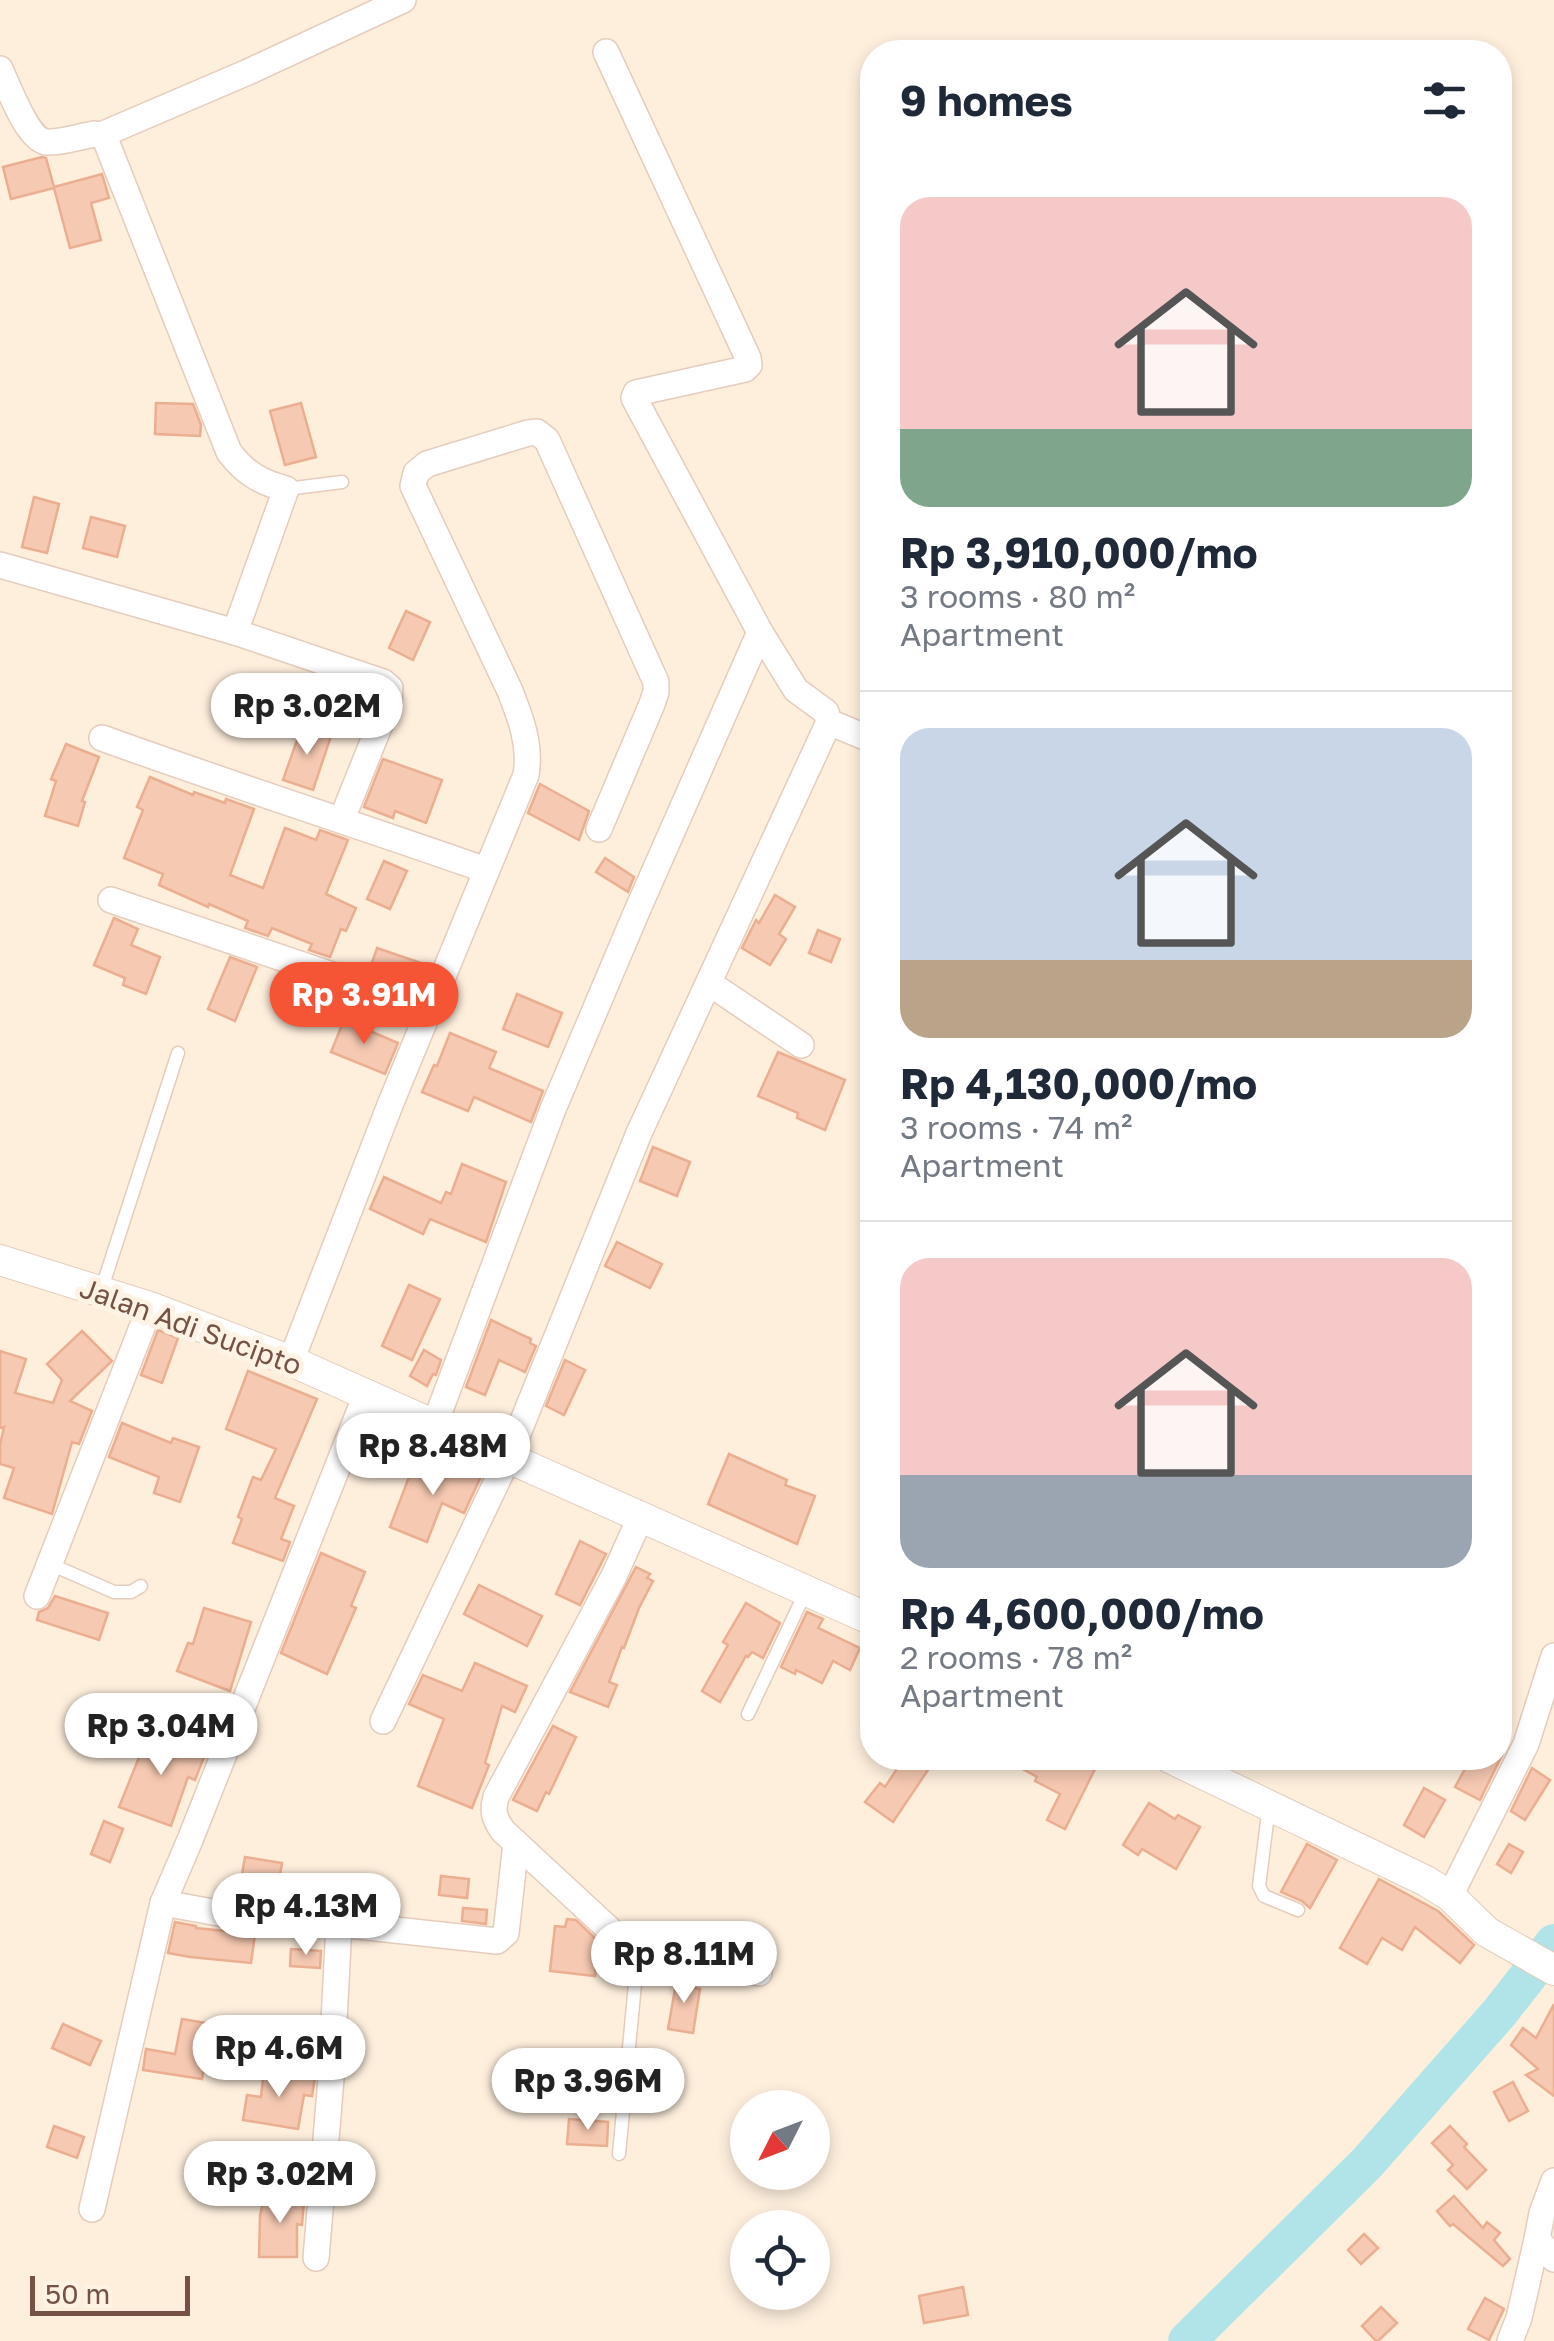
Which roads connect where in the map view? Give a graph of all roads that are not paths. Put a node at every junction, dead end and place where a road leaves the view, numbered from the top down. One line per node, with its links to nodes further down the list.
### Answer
1 (403, 0): 4 (street)
2 (606, 52): 9 (street)
3 (0, 69): 4 (street)
4 (102, 135): 6 (street)
5 (342, 482): 6 (lane)
6 (286, 489): 8 (street)
7 (0, 564): 8 (street)
8 (235, 632): 13 (street)
9 (760, 632): 10 (street); 26 (street)
10 (829, 722): 11 (street); 17 (street)
11 (860, 735)
12 (102, 738): 13 (street)
13 (342, 819): 15 (street)
14 (599, 829): 15 (street)
15 (486, 870): 18 (street)
16 (111, 900): 18 (street)
17 (709, 983): 19 (street); 27 (street)
18 (429, 1008): 24 (street)
19 (801, 1044)
20 (178, 1053): 22 (lane)
21 (0, 1260): 22 (street, Jalan Adi Sucipto)
22 (101, 1290): 23 (street, Jalan Adi Sucipto)
23 (150, 1307): 24 (street, Jalan Adi Sucipto); 29 (street)
24 (291, 1361): 25 (street, Jalan Adi Sucipto)
25 (366, 1394): 26 (street, Jalan Adi Sucipto); 41 (street)
26 (434, 1426): 27 (street, Jalan Adi Sucipto)
27 (508, 1458): 28 (street, Jalan Adi Sucipto); 36 (street)
28 (640, 1518): 31 (street, Jalan Adi Sucipto); 39 (street)
29 (50, 1564): 30 (lane); 32 (street)
30 (141, 1586)
31 (806, 1592): 33 (street, Jalan Adi Sucipto); 35 (lane)
32 (37, 1596)
33 (860, 1615)
34 (1554, 1656): 40 (street)
35 (748, 1714)
36 (382, 1721)
37 (1196, 1770): 38 (street)
38 (1269, 1804): 40 (street); 42 (lane)
39 (516, 1843): 43 (street); 44 (street)
40 (1450, 1896): 45 (street)
41 (163, 1903): 43 (street); 49 (street)
42 (1298, 1910)
43 (339, 1924): 51 (street)
44 (638, 1952): 46 (street); 47 (lane)
45 (1554, 1970)
46 (760, 1973)
47 (619, 2154)
48 (1554, 2181): 50 (street)
49 (92, 2209)
50 (1537, 2238): 52 (street); 53 (street)
51 (316, 2258)
52 (1554, 2258)
53 (1510, 2341)

